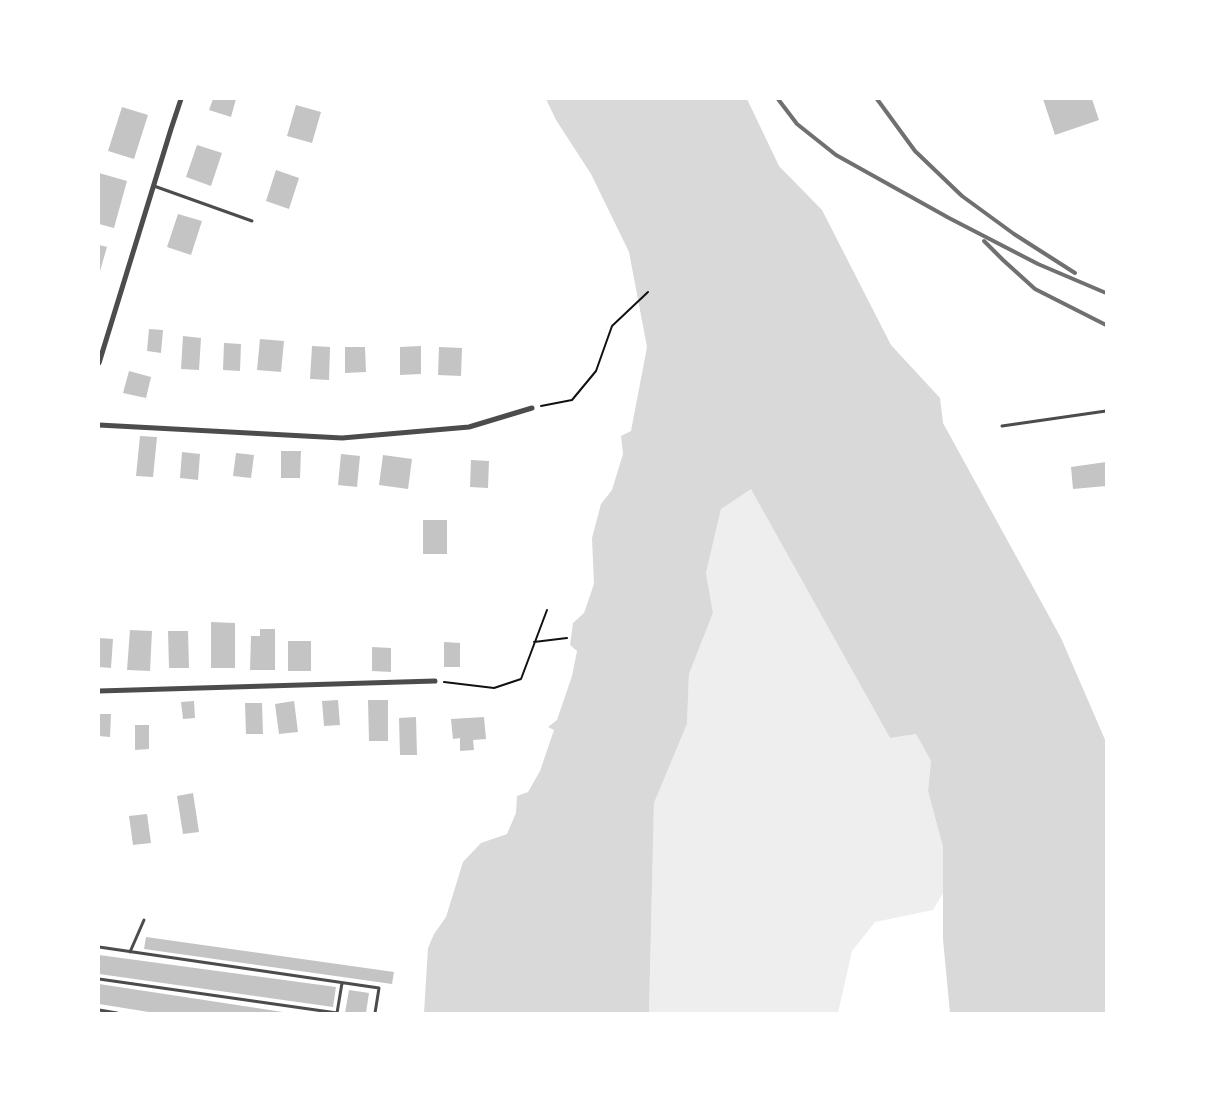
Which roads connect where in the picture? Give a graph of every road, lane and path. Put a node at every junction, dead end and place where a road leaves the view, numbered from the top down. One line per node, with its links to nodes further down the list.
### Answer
1 (181, 99): 2 (street)
2 (154, 186): 3 (lane); 5 (street)
3 (252, 221)
4 (648, 292): 6 (path)
5 (99, 363)
6 (532, 408): 8 (street)
7 (1106, 411): 9 (lane)
8 (99, 425)
9 (1002, 426)
10 (546, 610): 12 (path)
11 (567, 638): 12 (path)
12 (534, 642): 13 (path)
13 (435, 681): 14 (street)
14 (99, 691)
15 (144, 920): 17 (lane)
16 (99, 947): 17 (lane)
17 (130, 952): 19 (lane)
18 (99, 979): 22 (lane)
19 (342, 982): 22 (lane); 23 (lane)
20 (99, 1010): 21 (lane)
21 (117, 1013)
22 (337, 1013)
23 (375, 1013)

